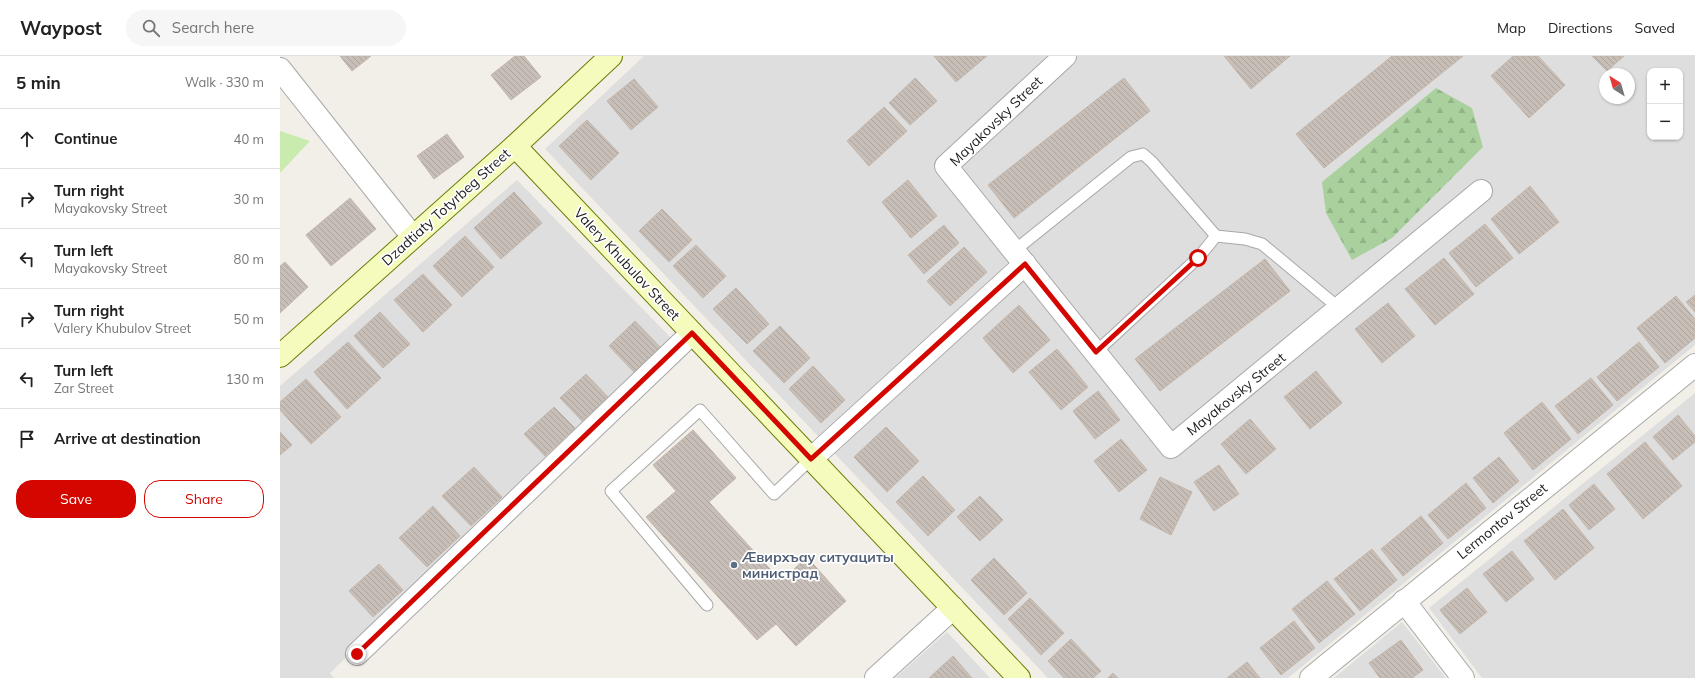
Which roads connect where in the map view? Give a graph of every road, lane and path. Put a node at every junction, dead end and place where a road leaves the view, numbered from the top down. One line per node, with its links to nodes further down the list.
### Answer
1 (611, 56): 4 (street, Dzadtiaty Totyrbeg Street)
2 (1065, 56): 8 (street, Mayakovsky Street)
3 (280, 69): 7 (street)
4 (515, 146): 7 (street, Dzadtiaty Totyrbeg Street); 10 (street, Valery Khubulov Street)
5 (1481, 191): 9 (street, Mayakovsky Street)
6 (1216, 236): 8 (lane); 9 (lane); 11 (lane)
7 (413, 237): 12 (street, Dzadtiaty Totyrbeg Street)
8 (1020, 257): 11 (street, Mayakovsky Street); 14 (street)
9 (1340, 308): 11 (street, Mayakovsky Street)
10 (692, 333): 14 (street, Valery Khubulov Street); 18 (street)
11 (1096, 352)
12 (280, 356)
13 (1695, 365): 15 (street, Lermontov Street)
14 (811, 459): 16 (lane); 17 (street, Valery Khubulov Street)
15 (1404, 601): 21 (street, Lermontov Street); 22 (street)
16 (706, 605)
17 (953, 608): 19 (street); 20 (street, Valery Khubulov Street)
18 (357, 654)
19 (876, 678)
20 (1019, 678)
21 (1311, 678)
22 (1463, 678)

